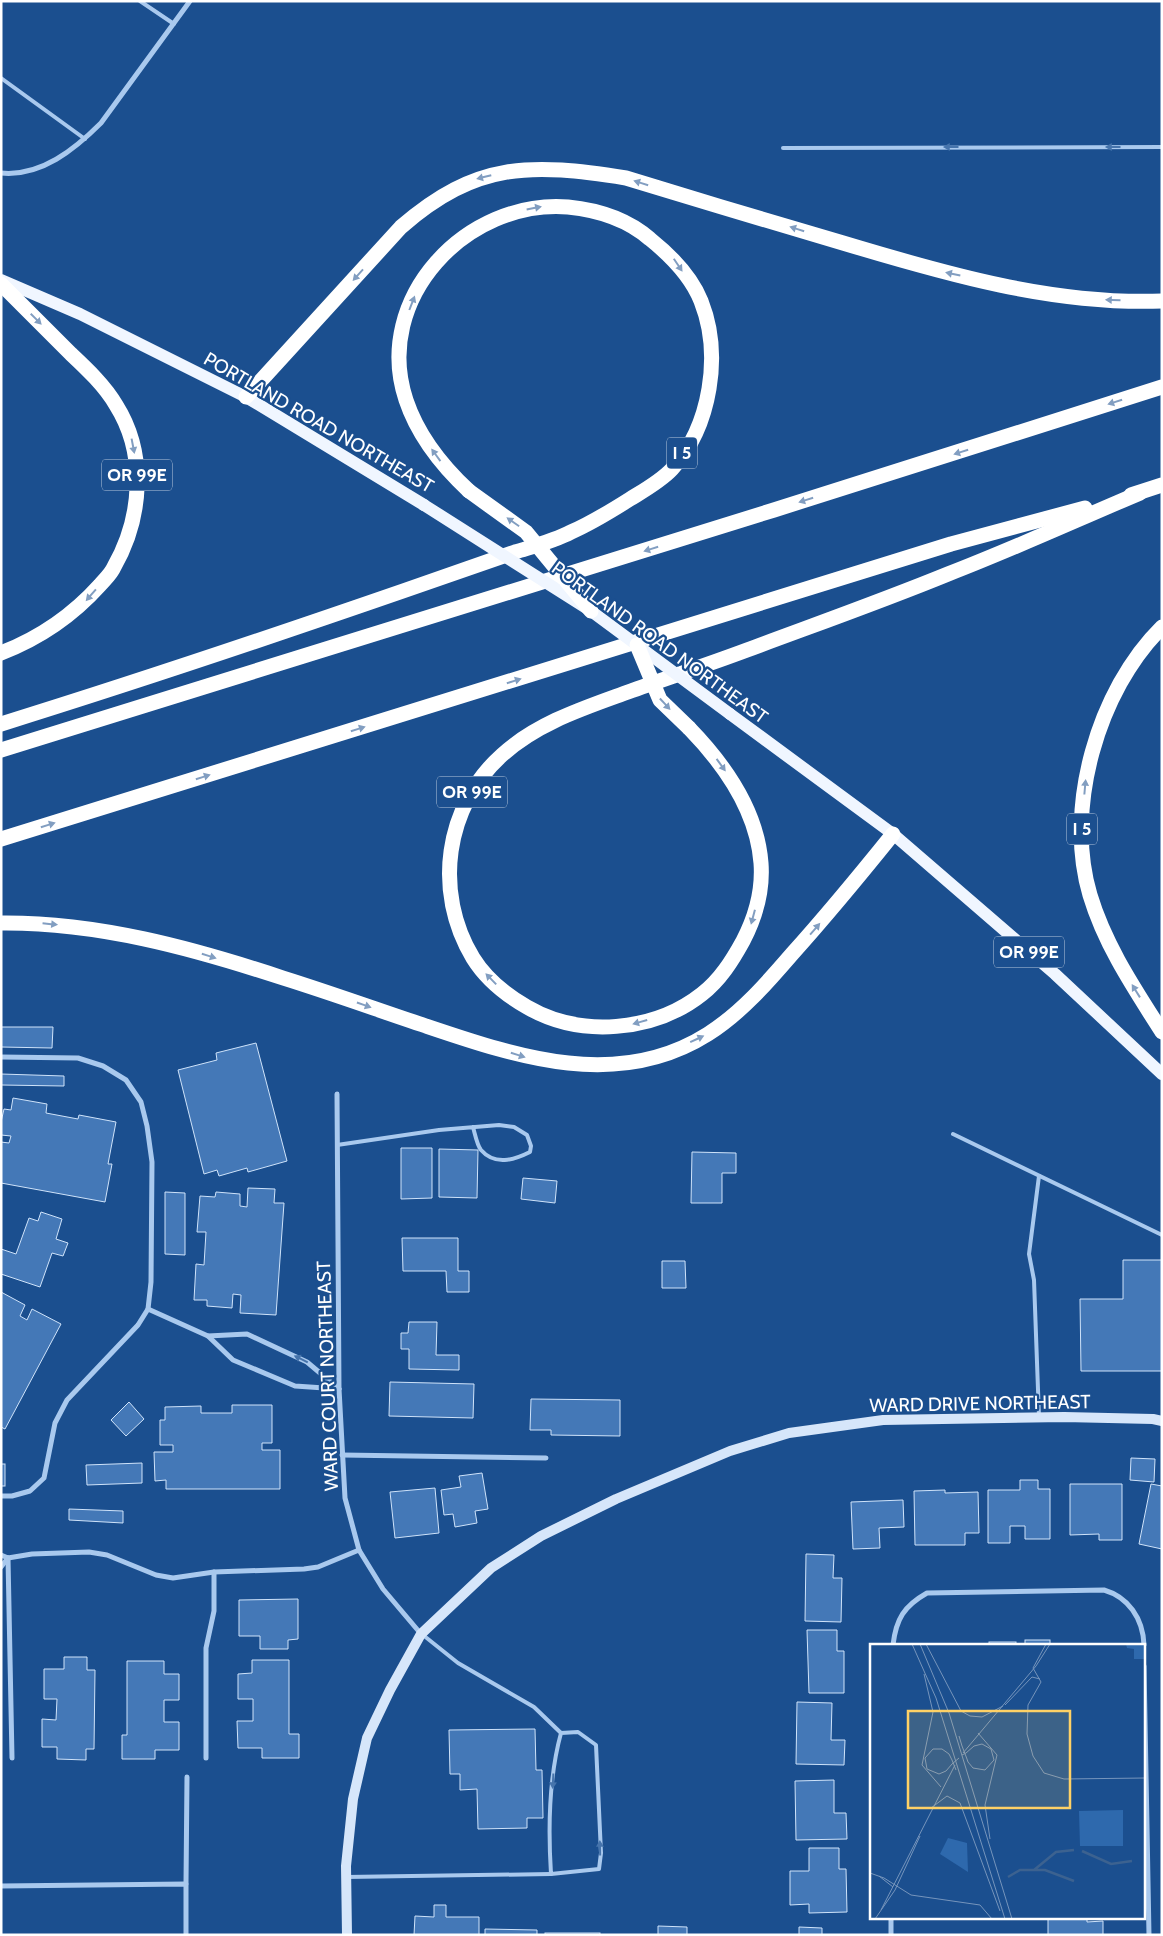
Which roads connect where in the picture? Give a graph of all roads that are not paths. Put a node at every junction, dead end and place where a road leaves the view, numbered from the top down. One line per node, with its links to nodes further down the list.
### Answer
1 (140, 1): 3 (lane)
2 (190, 1): 3 (street)
3 (174, 24): 5 (street)
4 (1, 78): 5 (lane)
5 (85, 139): 8 (street)
6 (1162, 147): 7 (lane, one-way to 7)
7 (783, 148)
8 (1, 173)
9 (1, 280): 13 (main road, PORTLAND ROAD NORTHEAST / OR 99E)
10 (1, 284): 19 (highway, OR 99E, one-way to 19)
11 (1162, 301): 13 (highway, one-way to 13)
12 (1162, 387): 21 (highway, one-way to 21)
13 (246, 397): 16 (main road, PORTLAND ROAD NORTHEAST / OR 99E, bridge)
14 (1162, 485): 15 (highway)
15 (1140, 493): 18 (highway, OR 99E, one-way to 15, bridge); 23 (highway, one-way to 15)
16 (591, 611): 18 (main road, PORTLAND ROAD NORTHEAST / OR 99E, bridge); 20 (highway, I 5, one-way to 20, bridge)
17 (1162, 627): 25 (highway, I 5, one-way to 17)
18 (637, 645): 22 (main road, PORTLAND ROAD NORTHEAST / OR 99E, bridge)
19 (1, 653)
20 (1, 724)
21 (1, 750)
22 (893, 834): 24 (highway, one-way to 22); 27 (main road, PORTLAND ROAD NORTHEAST / OR 99E)
23 (1, 839)
24 (1, 923)
25 (1162, 1032)
26 (1, 1057): 34 (street)
27 (1162, 1074)
28 (337, 1094): 31 (street, WARD COURT NORTHEAST)
29 (473, 1127): 29 (lane); 31 (lane)
30 (953, 1134): 32 (lane)
31 (337, 1145): 36 (street, WARD COURT NORTHEAST)
32 (1039, 1176): 33 (lane); 37 (lane)
33 (1162, 1236)
34 (148, 1309): 35 (street); 41 (street)
35 (208, 1336): 36 (street); 36 (street, one-way to 35)
36 (339, 1389): 39 (street, WARD COURT NORTHEAST)
37 (1039, 1418): 38 (main road, WARD DRIVE NORTHEAST); 47 (main road, WARD DRIVE NORTHEAST)
38 (1162, 1421)
39 (342, 1455): 40 (street); 42 (street, WARD COURT NORTHEAST)
40 (546, 1458)
41 (1, 1496)
42 (359, 1550): 46 (street); 47 (street, WARD COURT NORTHEAST)
43 (1, 1555): 44 (street)
44 (8, 1558): 45 (street); 46 (street); 51 (street)
45 (1, 1568)
46 (214, 1572): 52 (street)
47 (421, 1634): 50 (lane); 56 (main road, WARD DRIVE NORTHEAST)
48 (893, 1644): 49 (street)
49 (1144, 1644)
50 (561, 1733): 55 (lane, one-way to 55); 55 (lane, one-way to 50)
51 (12, 1758)
52 (206, 1758)
53 (1146, 1774): 63 (street)
54 (187, 1776): 57 (street)
55 (551, 1874): 56 (lane)
56 (346, 1877): 61 (main road, WARD DRIVE NORTHEAST)
57 (186, 1884): 58 (street); 60 (street)
58 (1, 1886)
59 (891, 1918): 62 (street)
60 (186, 1935)
61 (347, 1935)
62 (891, 1935)
63 (1149, 1935)

